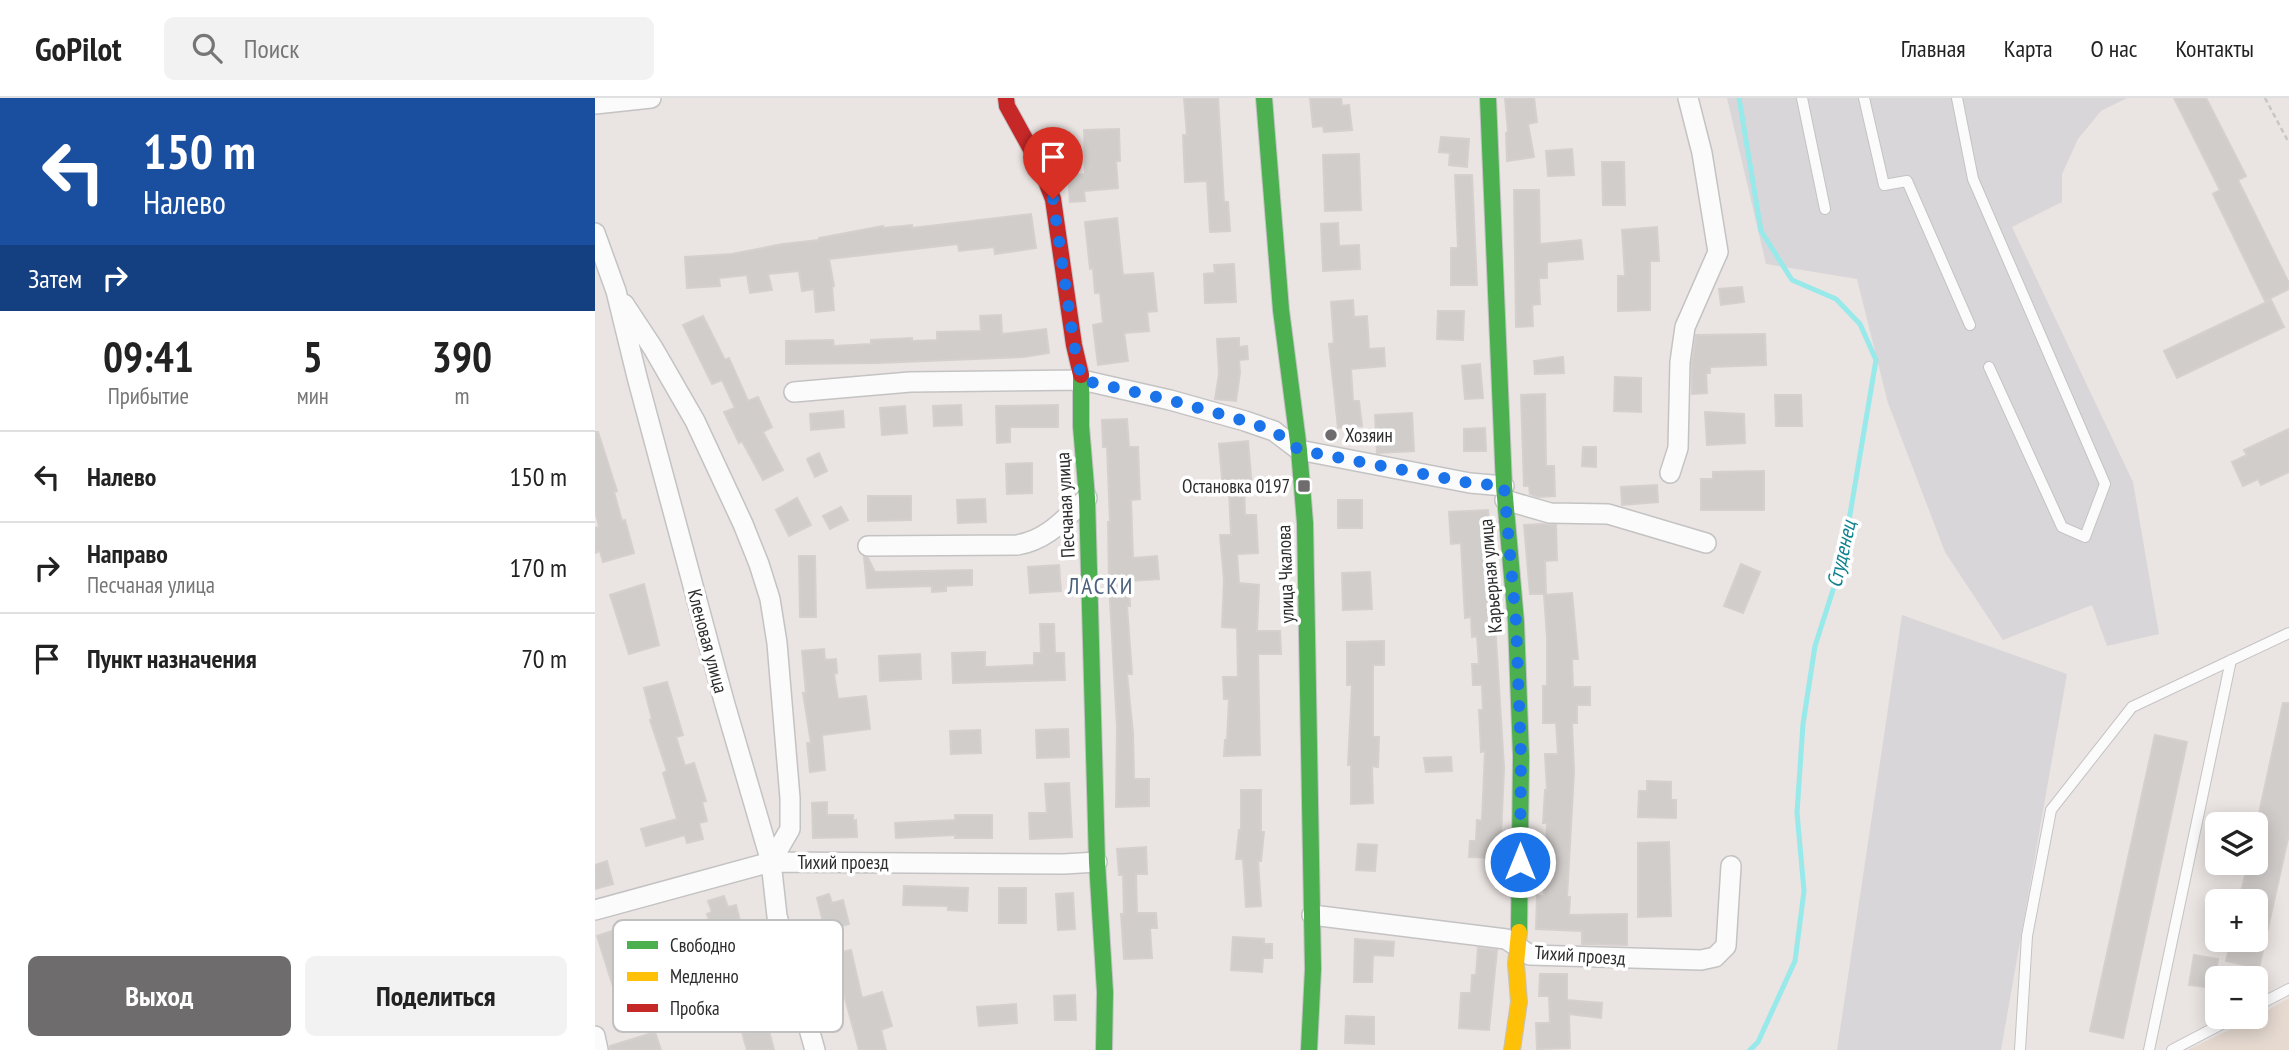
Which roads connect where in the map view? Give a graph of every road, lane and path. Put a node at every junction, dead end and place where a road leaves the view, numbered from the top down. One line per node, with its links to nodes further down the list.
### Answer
1 (651, 98): 10 (street)
2 (1264, 98): 19 (street, улица Чкалова)
3 (1488, 98): 21 (street, Карьерная улица)
4 (1688, 98): 20 (street)
5 (1802, 98): 12 (lane)
6 (1864, 98): 15 (lane)
7 (1957, 98): 16 (lane)
8 (2265, 98): 11 (path)
9 (1004, 101): 17 (street, Песчаная улица)
10 (595, 104)
11 (2289, 143)
12 (1825, 209)
13 (595, 233): 14 (street, Кленовая улица)
14 (616, 291): 27 (street, Кленовая улица); 27 (street)
15 (1970, 325)
16 (1989, 367)
17 (1082, 380): 18 (street); 19 (street); 22 (street, Песчаная улица)
18 (794, 393)
19 (1299, 450): 21 (street); 31 (street, улица Чкалова)
20 (1670, 473)
21 (1505, 493): 23 (street); 33 (street, Карьерная улица)
22 (1087, 498): 24 (street); 28 (street, Песчаная улица)
23 (1706, 543)
24 (868, 546)
25 (2289, 633): 26 (lane)
26 (2231, 660): 44 (lane); 45 (lane)
27 (771, 862): 28 (street, Тихий проезд); 30 (street, Тихий проезд); 32 (street, Кленовая улица)
28 (1097, 862): 41 (street, Песчаная улица)
29 (1731, 866): 33 (street, Тихий проезд)
30 (595, 910)
31 (1312, 915): 33 (street, Тихий проезд); 42 (street, улица Чкалова)
32 (777, 920)
33 (1518, 946): 43 (street, Карьерная улица)
34 (2289, 989): 35 (lane)
35 (2268, 1000)
36 (2212, 1029): 46 (lane)
37 (810, 1032): 40 (street, Кленовая улица)
38 (595, 1036): 39 (street)
39 (598, 1050)
40 (815, 1050)
41 (1104, 1050)
42 (1309, 1050)
43 (1512, 1050)
44 (2020, 1050)
45 (2149, 1050)
46 (2172, 1050)

